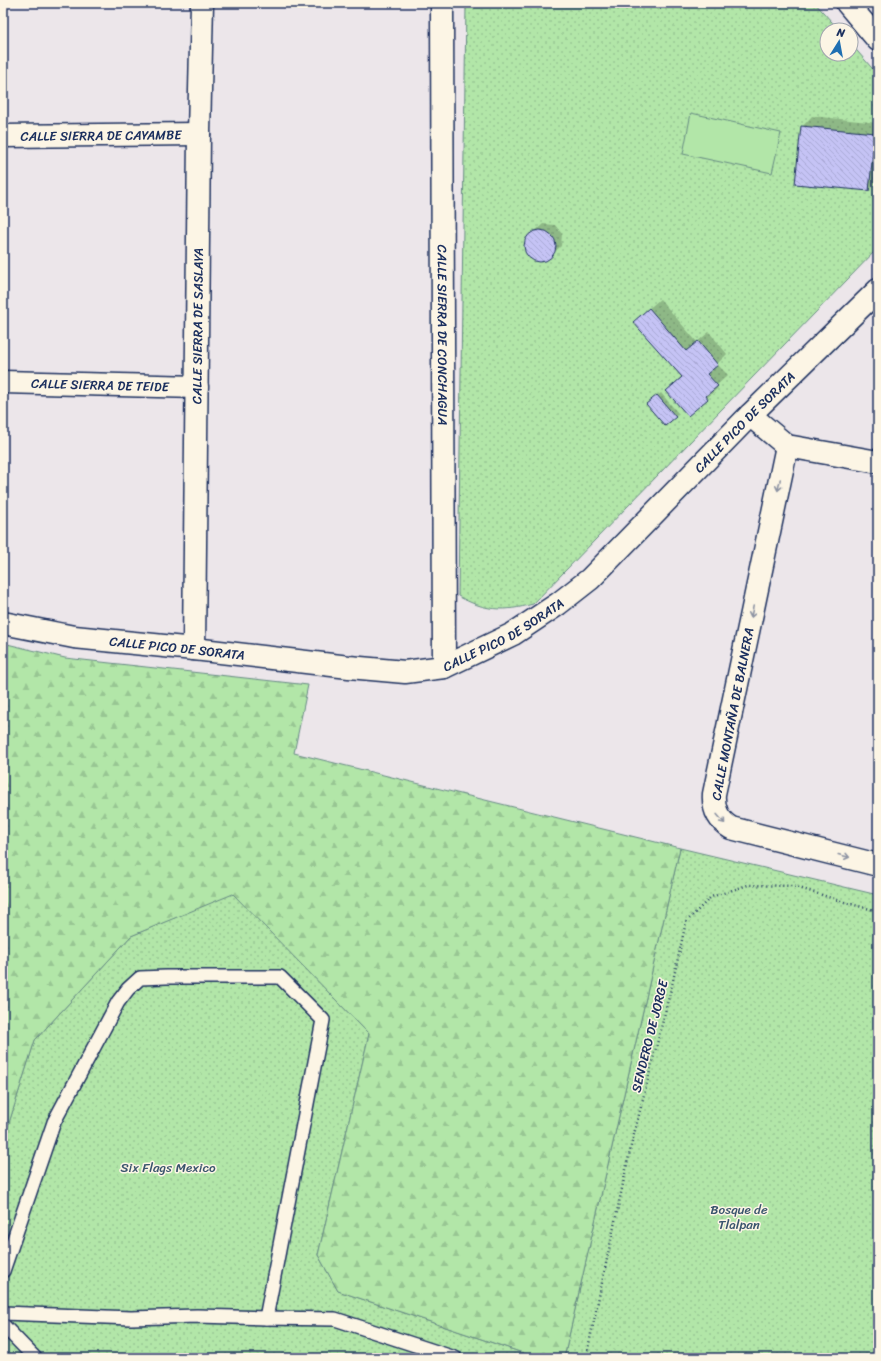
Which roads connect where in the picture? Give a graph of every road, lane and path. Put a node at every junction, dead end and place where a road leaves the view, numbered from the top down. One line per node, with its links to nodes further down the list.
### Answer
1 (202, 3): 5 (street, CALLE SIERRA DE SASLAYA)
2 (442, 3): 15 (street, CALLE SIERRA DE CONCHAGUA)
3 (847, 3): 4 (street)
4 (878, 40)
5 (199, 134): 6 (street, CALLE SIERRA DE CAYAMBE); 9 (street, CALLE SIERRA DE SASLAYA)
6 (3, 136)
7 (878, 290): 10 (street, CALLE PICO DE SORATA)
8 (3, 382): 9 (street, CALLE SIERRA DE TEIDE)
9 (197, 386): 14 (street, CALLE SIERRA DE SASLAYA)
10 (750, 415): 11 (street); 15 (street, CALLE PICO DE SORATA)
11 (787, 446): 12 (street); 16 (street, CALLE MONTAÑA DE BALNERA, one-way to 16)
12 (878, 462)
13 (3, 623): 14 (street, CALLE PICO DE SORATA)
14 (194, 649): 15 (street, CALLE PICO DE SORATA)
15 (444, 667)
16 (878, 864)
17 (878, 911): 24 (path, SENDERO DE JORGE)
18 (3, 1271): 20 (lane)
19 (3, 1313): 20 (lane)
20 (266, 1318): 23 (lane)
21 (3, 1325): 22 (lane)
22 (35, 1358)
23 (456, 1358)
24 (586, 1358)

